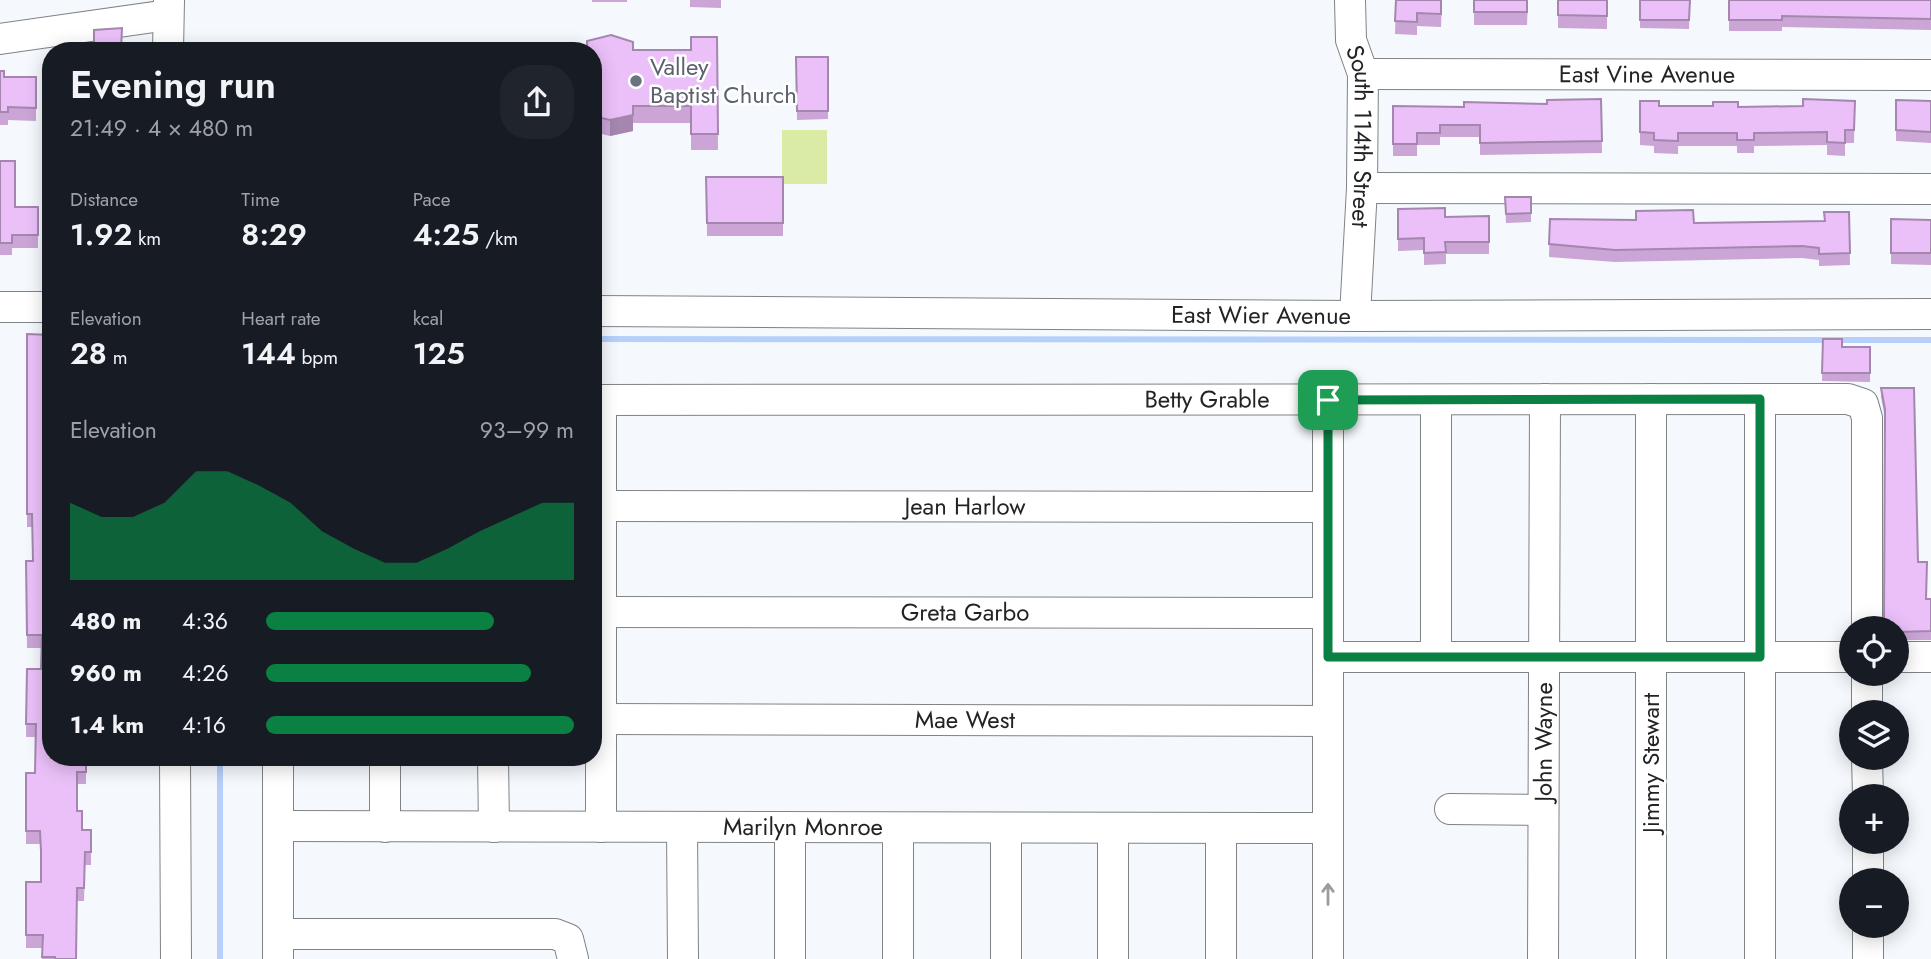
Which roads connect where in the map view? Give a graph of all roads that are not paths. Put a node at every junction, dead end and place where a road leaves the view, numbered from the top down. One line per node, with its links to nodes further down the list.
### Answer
1 (1350, 0): 5 (street, South 114th Street)
2 (168, 7): 3 (street); 4 (street)
3 (0, 39)
4 (168, 42)
5 (1363, 74): 6 (street, East Vine Avenue); 7 (street, South 114th Street)
6 (1931, 75)
7 (1362, 188): 8 (street); 13 (street, South 114th Street)
8 (1931, 189)
9 (0, 307): 10 (street)
10 (42, 307)
11 (602, 311): 13 (street, East Wier Avenue)
12 (1931, 314): 13 (street, East Wier Avenue)
13 (1355, 316)
14 (1545, 399): 15 (street, Betty Grable); 19 (street, Betty Grable); 27 (street, John Wayne)
15 (1651, 399): 16 (street, Betty Grable); 28 (street, Jimmy Stewart)
16 (1760, 399): 24 (street, Betty Grable); 29 (street)
17 (602, 400): 18 (street, Betty Grable)
18 (1328, 400): 19 (street, Betty Grable); 21 (street)
19 (1436, 400): 26 (street)
20 (602, 506): 21 (street, Jean Harlow)
21 (1328, 507): 23 (street)
22 (602, 612): 23 (street, Greta Garbo)
23 (1328, 613): 25 (street)
24 (1867, 616)
25 (1328, 657): 26 (street); 34 (street)
26 (1436, 657): 27 (street)
27 (1544, 657): 28 (street); 41 (street, John Wayne)
28 (1651, 657): 29 (street); 65 (street, Jimmy Stewart)
29 (1760, 657): 30 (street); 66 (street)
30 (1839, 657)
31 (1909, 657): 32 (street)
32 (1931, 657)
33 (602, 719): 34 (street, Mae West)
34 (1328, 721): 52 (street)
35 (175, 766): 56 (street)
36 (278, 766): 42 (street)
37 (385, 766): 43 (street)
38 (493, 766): 44 (street)
39 (601, 766): 45 (street)
40 (1450, 809): 41 (street)
41 (1544, 810): 64 (street, John Wayne)
42 (278, 826): 43 (street, Marilyn Monroe); 54 (street)
43 (385, 827): 44 (street, Marilyn Monroe)
44 (494, 827): 45 (street, Marilyn Monroe)
45 (601, 827): 46 (street, Marilyn Monroe)
46 (682, 827): 47 (street, Marilyn Monroe); 57 (street)
47 (790, 827): 48 (street, Marilyn Monroe); 58 (street)
48 (898, 828): 49 (street, Marilyn Monroe); 59 (street)
49 (1006, 828): 50 (street, Marilyn Monroe); 60 (street)
50 (1113, 828): 51 (street, Marilyn Monroe); 61 (street)
51 (1221, 828): 52 (street, Marilyn Monroe); 62 (street)
52 (1328, 828): 63 (street, one-way to 52)
53 (1868, 938): 67 (street)
54 (278, 947): 55 (street)
55 (570, 949)
56 (176, 959)
57 (683, 959)
58 (790, 959)
59 (898, 959)
60 (1006, 959)
61 (1113, 959)
62 (1221, 959)
63 (1328, 959)
64 (1543, 959)
65 (1651, 959)
66 (1760, 959)
67 (1868, 959)

